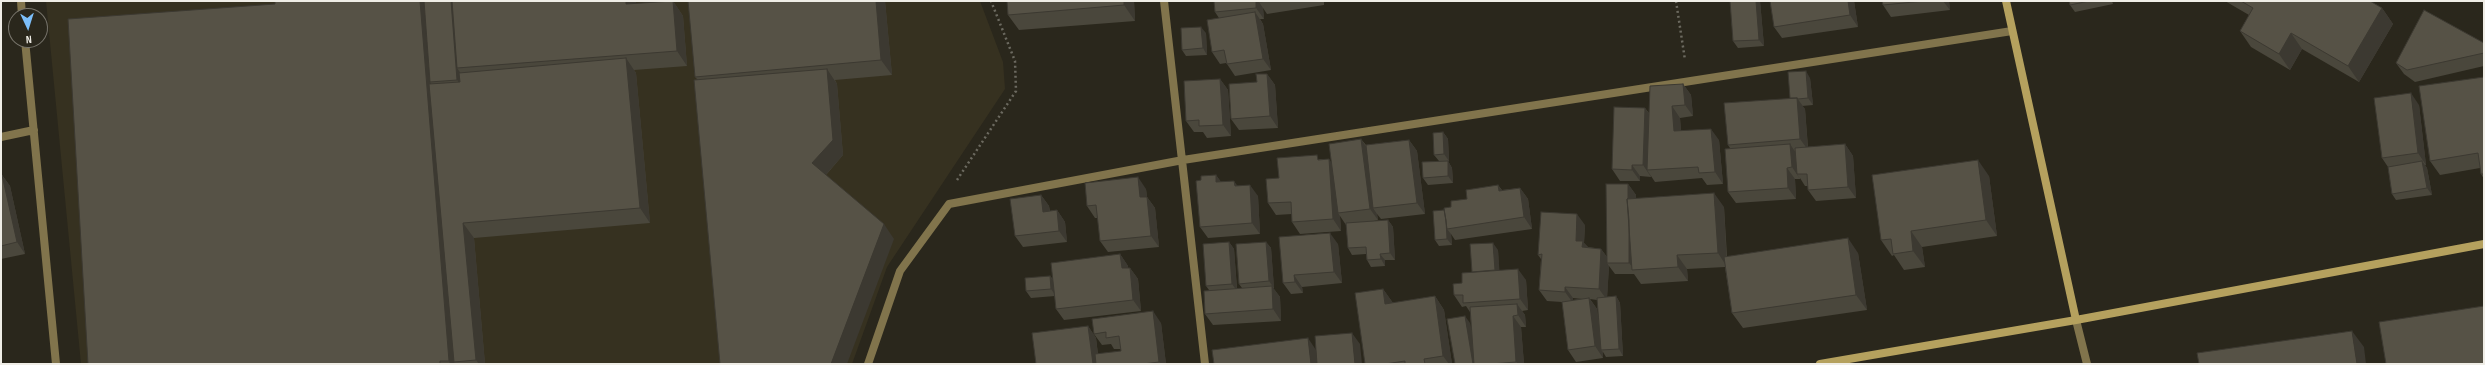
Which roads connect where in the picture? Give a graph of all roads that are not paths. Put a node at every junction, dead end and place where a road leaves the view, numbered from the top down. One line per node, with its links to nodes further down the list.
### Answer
1 (1164, 1): 7 (street)
2 (2006, 1): 3 (street)
3 (2012, 31): 7 (street); 9 (street)
4 (26, 48): 5 (street)
5 (34, 130): 6 (street); 10 (street)
6 (1, 137)
7 (1183, 160): 11 (street); 12 (street)
8 (2484, 244): 9 (street)
9 (2076, 320): 13 (street); 14 (street)
10 (56, 364)
11 (868, 364)
12 (1205, 364)
13 (1820, 364)
14 (2087, 364)

